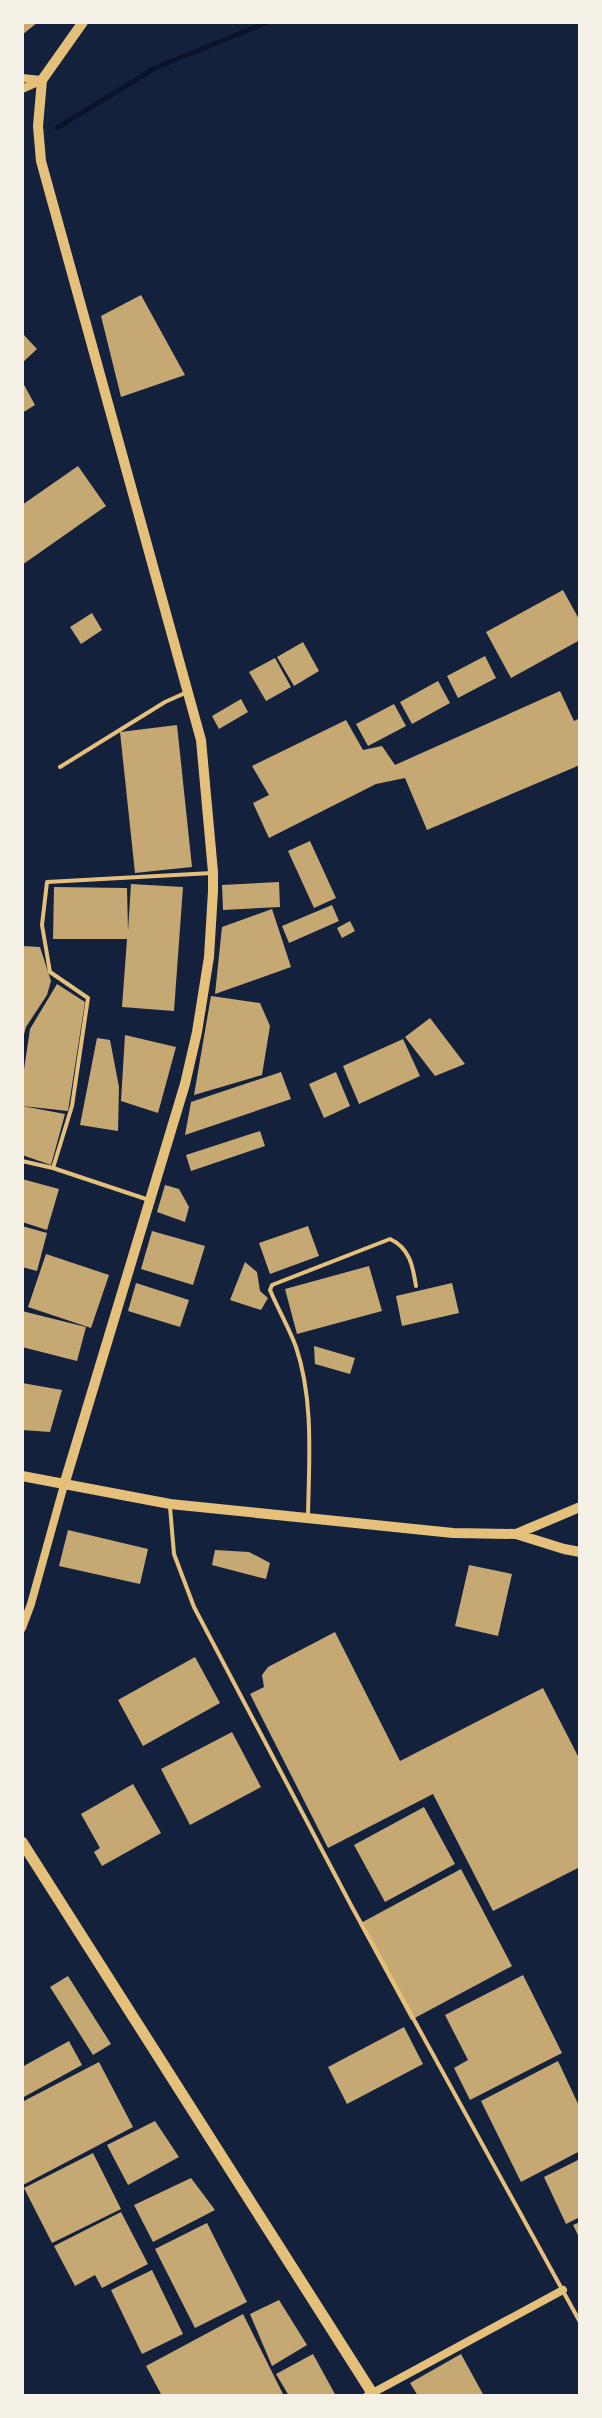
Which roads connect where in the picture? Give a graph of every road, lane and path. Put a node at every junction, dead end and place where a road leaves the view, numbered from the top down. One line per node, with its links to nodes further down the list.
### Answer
1 (83, 22): 3 (street)
2 (22, 78): 3 (street)
3 (42, 80): 4 (street); 5 (street)
4 (22, 89)
5 (187, 692): 6 (lane); 7 (street)
6 (60, 767)
7 (213, 872): 9 (lane); 10 (street)
8 (22, 1161): 9 (lane)
9 (53, 1168): 10 (lane)
10 (149, 1200): 13 (street)
11 (416, 1286): 16 (lane)
12 (22, 1476): 13 (street)
13 (64, 1485): 14 (street); 19 (street)
14 (170, 1504): 16 (street); 21 (lane)
15 (580, 1507): 17 (street)
16 (308, 1520): 17 (street)
17 (516, 1534): 18 (street)
18 (580, 1552)
19 (22, 1628)
20 (22, 1842): 23 (main road)
21 (563, 2290): 22 (lane); 23 (street)
22 (580, 2322)
23 (371, 2395)

